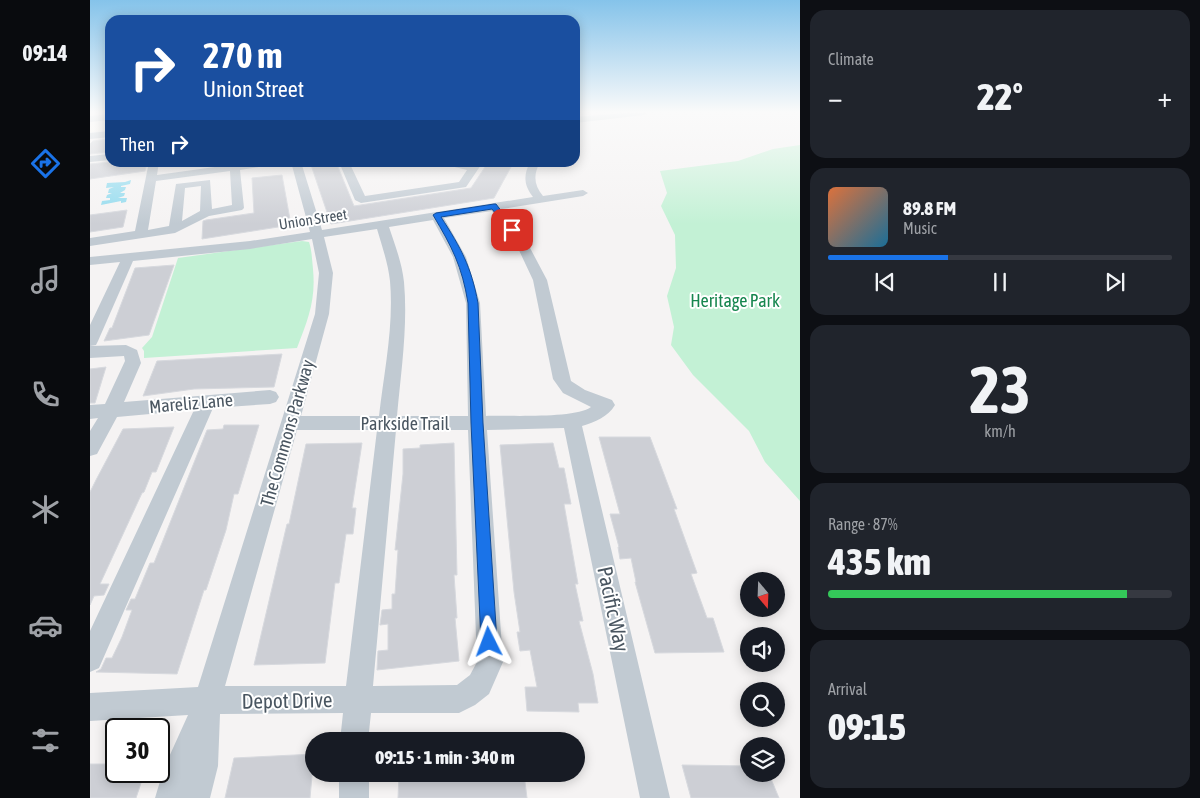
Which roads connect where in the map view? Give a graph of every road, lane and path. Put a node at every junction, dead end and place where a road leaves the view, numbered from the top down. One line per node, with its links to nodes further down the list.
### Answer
1 (105, 158): 2 (street)
2 (90, 159)
3 (153, 167): 9 (street)
4 (298, 167): 19 (street, The Commons Parkway)
5 (346, 167): 6 (street)
6 (475, 167)
7 (532, 167): 12 (street)
8 (235, 169): 9 (street); 10 (street); 14 (street)
9 (151, 179): 18 (street)
10 (206, 182): 14 (street); 17 (street)
11 (583, 193): 12 (street, Union Street)
12 (540, 199): 13 (street, Union Street)
13 (494, 206): 15 (street, Union Street); 29 (street, Parkside Trail)
14 (206, 213): 17 (street)
15 (436, 215): 16 (street, Union Street); 32 (street)
16 (382, 224): 19 (street, Union Street); 31 (street)
17 (175, 229): 18 (street)
18 (140, 234): 20 (street)
19 (318, 235): 21 (street, Union Street); 30 (street, The Commons Parkway)
20 (90, 242)
21 (128, 258): 22 (street, Union Street); 23 (street)
22 (90, 261)
23 (90, 341)
24 (90, 352): 27 (street)
25 (270, 397): 26 (street, Mareliz Lane)
26 (207, 402): 27 (street, Mareliz Lane); 34 (street)
27 (111, 410): 28 (street, Mareliz Lane); 33 (street)
28 (90, 412)
29 (572, 421): 32 (street, Parkside Trail); 43 (street, Pacific Way)
30 (290, 423): 31 (street, Parkside Trail); 36 (street, The Commons Parkway)
31 (387, 423): 32 (street, Parkside Trail); 35 (street)
32 (477, 423): 35 (street, Depot Drive)
33 (90, 448)
34 (90, 659)
35 (357, 699): 36 (street, Depot Drive); 38 (street)
36 (208, 700): 37 (street, Depot Drive); 40 (street, The Commons Parkway); 41 (street, The Commons Parkway)
37 (90, 707)
38 (355, 732)
39 (354, 782): 42 (street)
40 (170, 798)
41 (195, 798)
42 (354, 798)
43 (655, 798)

